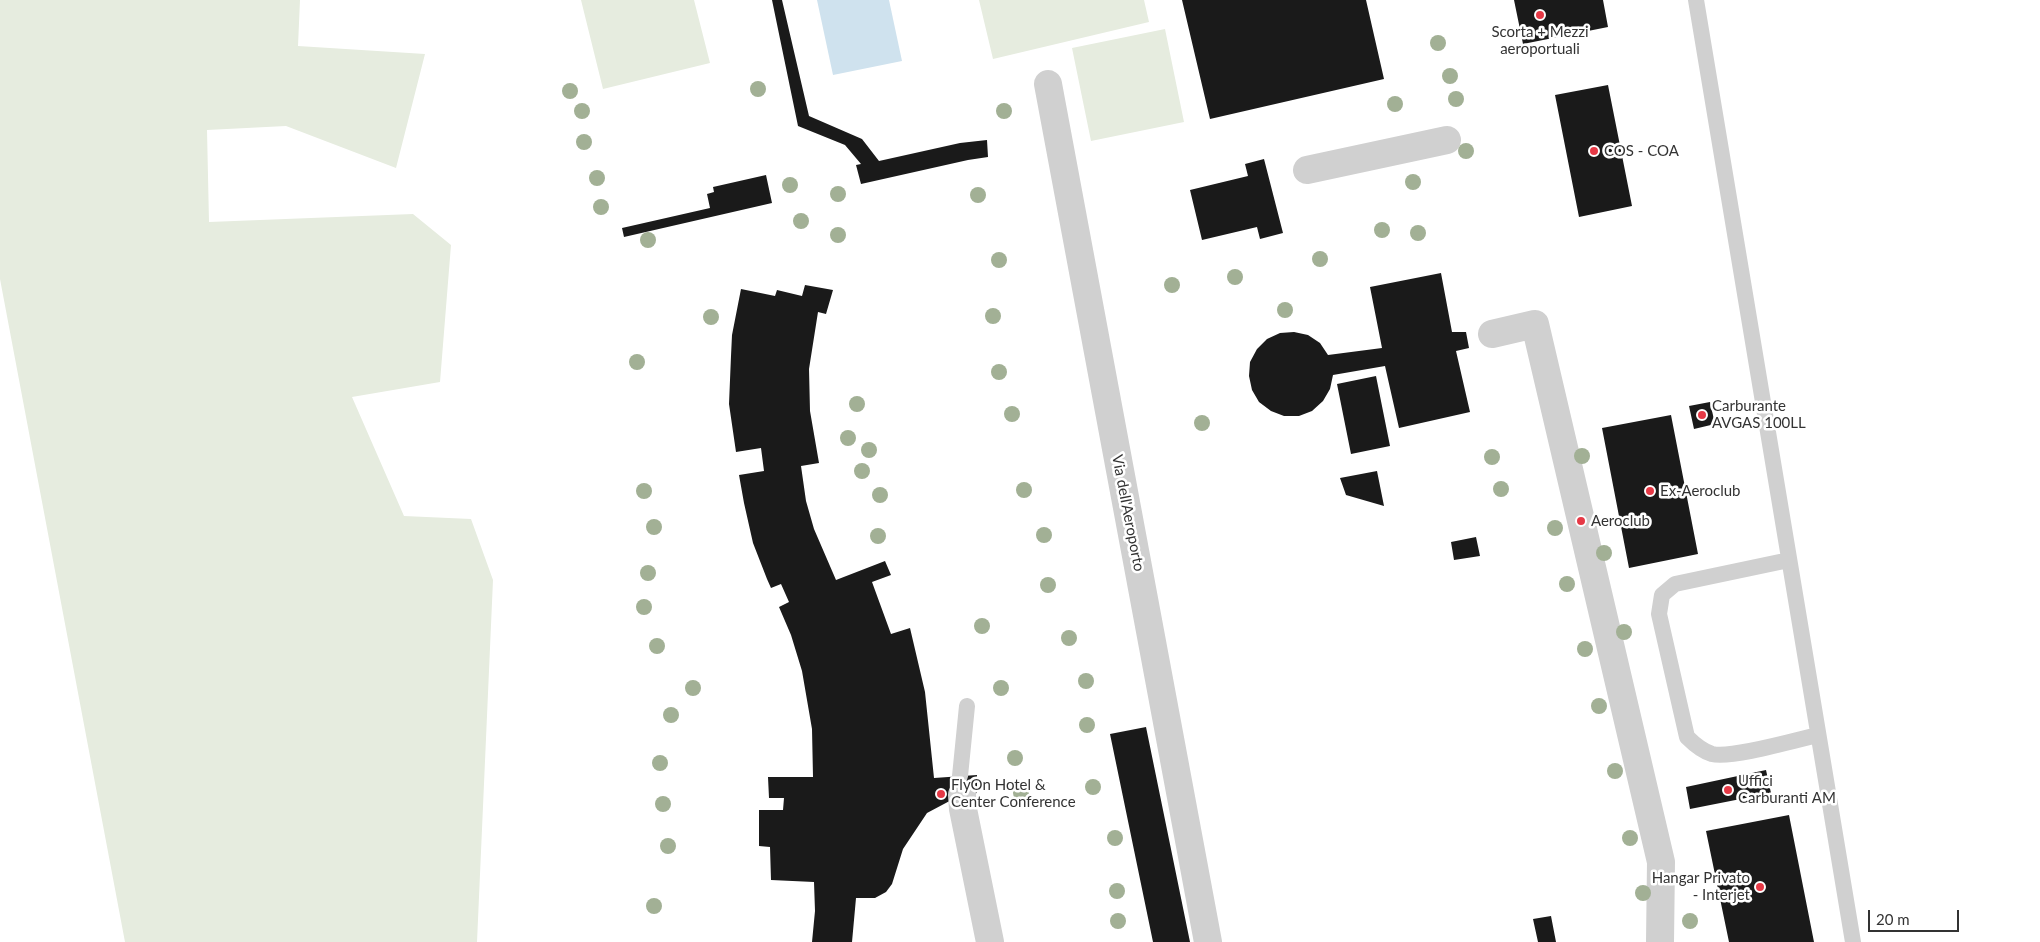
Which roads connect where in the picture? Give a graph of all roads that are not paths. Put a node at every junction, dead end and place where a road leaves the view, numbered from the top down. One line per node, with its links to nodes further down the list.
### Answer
1 (1696, 0): 6 (lane)
2 (1048, 84): 11 (street, Via dell'Aeroporto)
3 (1447, 140): 4 (street)
4 (1308, 170)
5 (1492, 334): 12 (street)
6 (1789, 560): 8 (lane); 8 (lane)
7 (967, 706): 9 (lane)
8 (1818, 735): 13 (lane)
9 (961, 786): 10 (street)
10 (990, 942)
11 (1208, 942)
12 (1660, 942)
13 (1852, 942)

